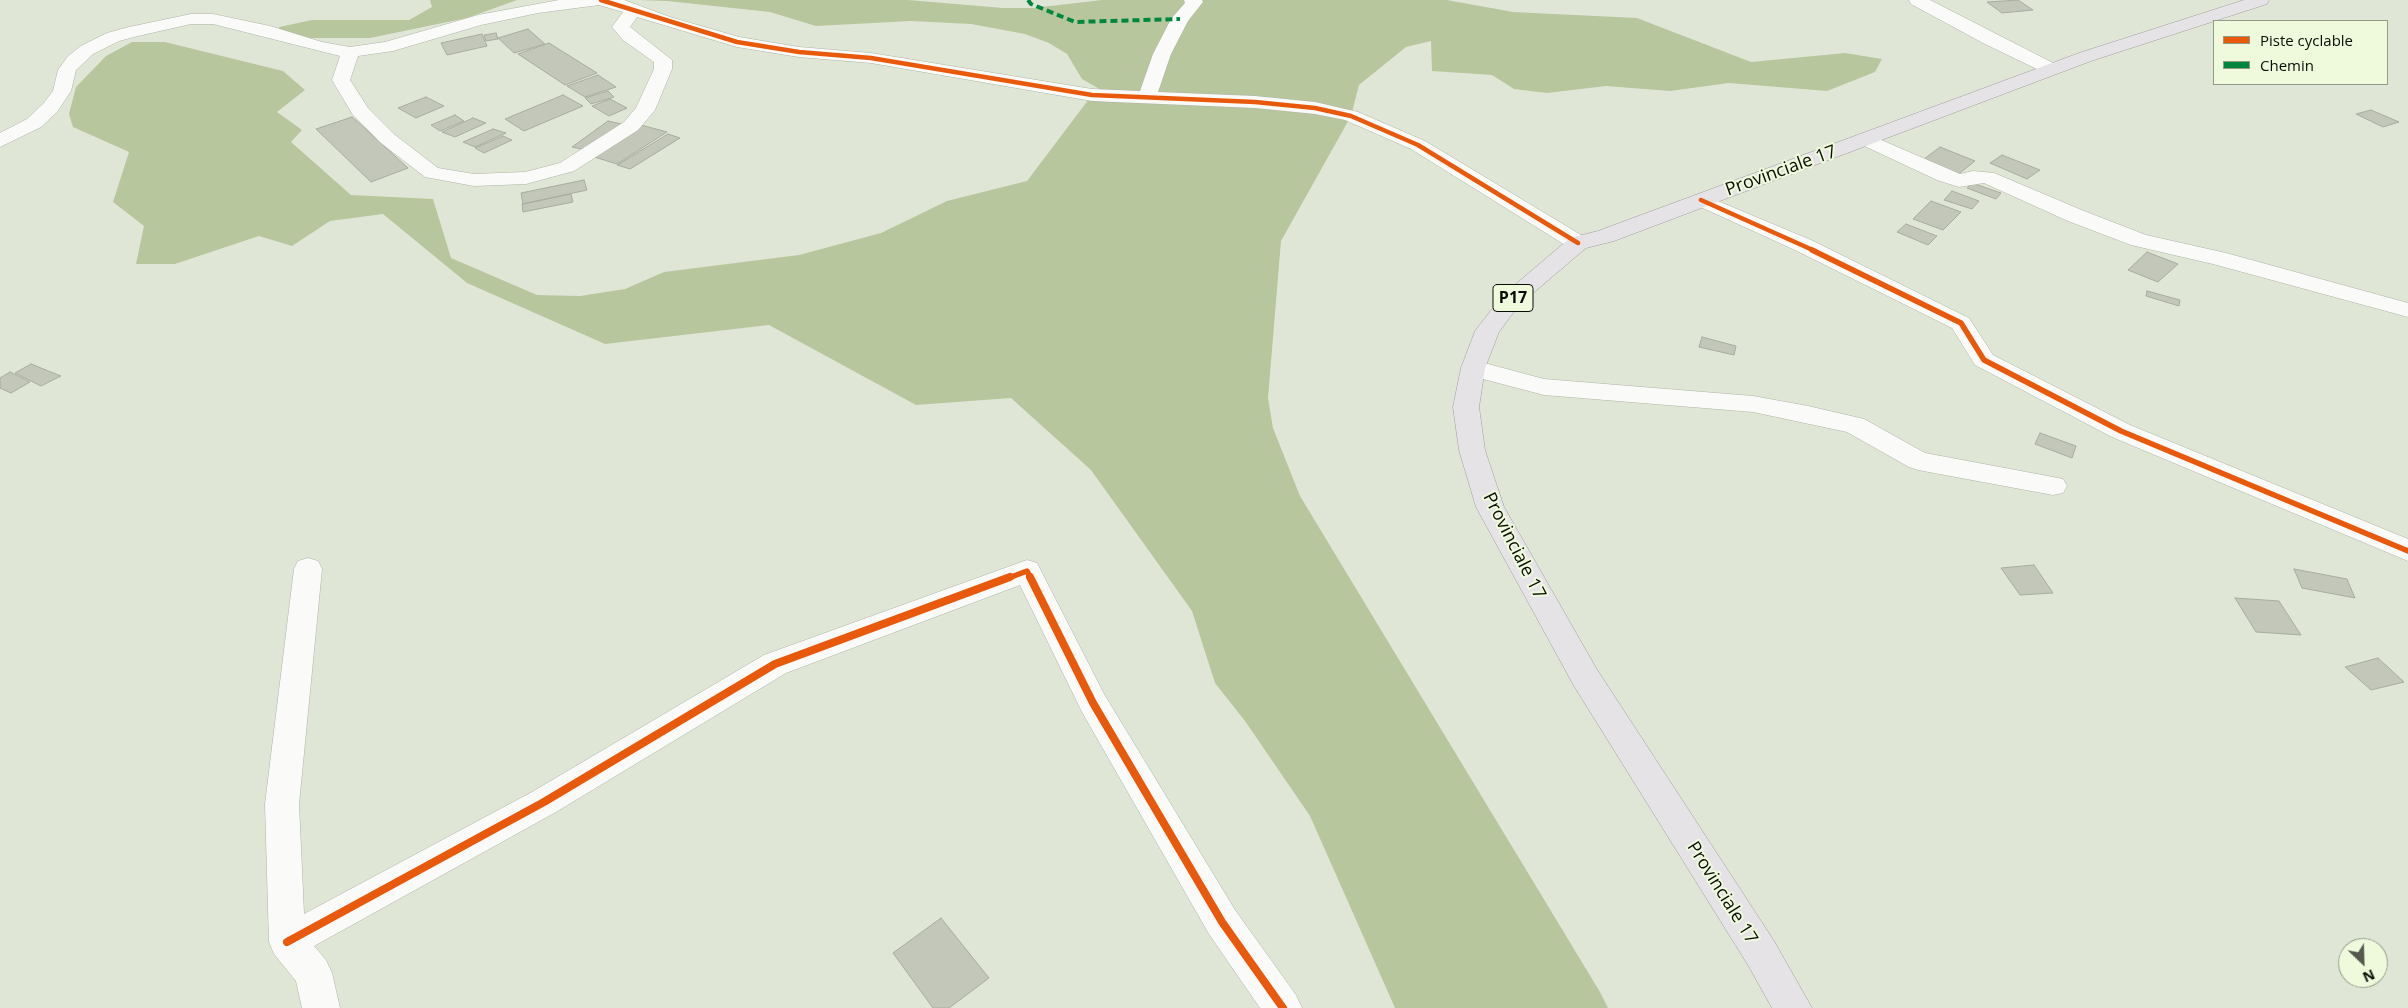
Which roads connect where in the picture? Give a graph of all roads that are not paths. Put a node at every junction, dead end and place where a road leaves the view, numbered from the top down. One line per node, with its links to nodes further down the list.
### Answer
1 (599, 0): 5 (street); 6 (street)
2 (1192, 0): 8 (street)
3 (1918, 0): 7 (street)
4 (2262, 0): 7 (main road, Provinciale 17 / P17)
5 (633, 10): 6 (street); 8 (street)
6 (350, 52): 10 (street)
7 (2051, 69): 9 (main road, Provinciale 17 / P17)
8 (1147, 98): 12 (street)
9 (1865, 139): 11 (main road, Provinciale 17 / P17); 13 (street)
10 (0, 141)
11 (1701, 200): 12 (main road, Provinciale 17 / P17); 16 (street)
12 (1578, 243): 14 (main road, Provinciale 17 / P17)
13 (2408, 310)
14 (1473, 368): 15 (street); 21 (main road, Provinciale 17 / P17)
15 (2053, 486)
16 (2408, 551)
17 (308, 569): 18 (street)
18 (287, 942): 19 (street); 20 (street)
19 (321, 1008)
20 (1283, 1008)
21 (1793, 1008)

